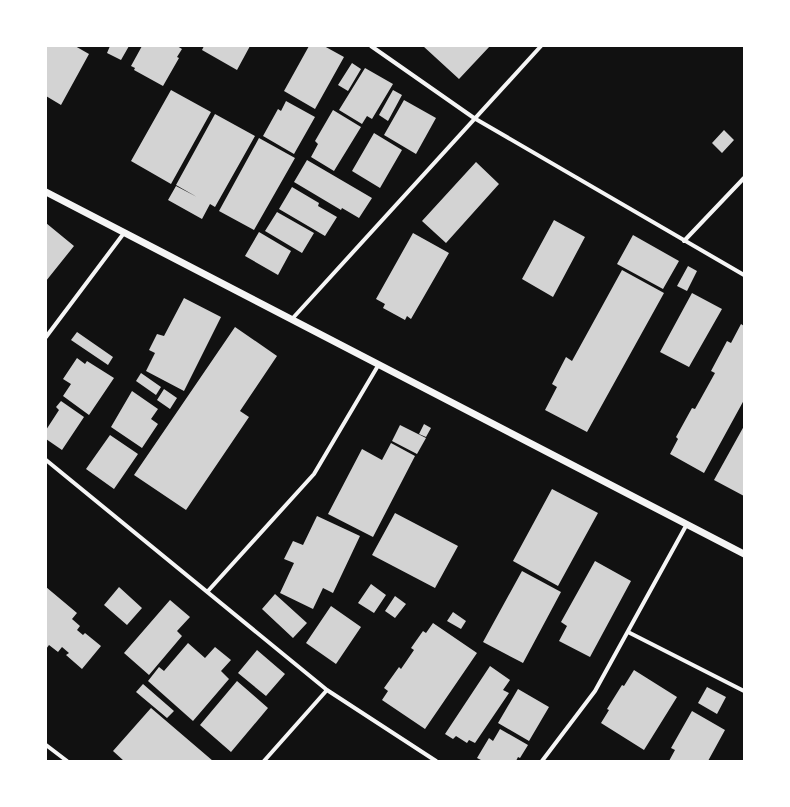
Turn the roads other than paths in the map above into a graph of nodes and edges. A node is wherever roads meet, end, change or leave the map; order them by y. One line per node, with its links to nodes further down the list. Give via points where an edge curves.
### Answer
1 (371, 46): 3 (street)
2 (541, 46): 3 (street)
3 (474, 118): 7 (street); 9 (street)
4 (744, 178): 7 (street)
5 (46, 192): 6 (street)
6 (124, 233): 9 (street); 10 (street)
7 (684, 241): 8 (street)
8 (744, 275)
9 (292, 319): 11 (street)
10 (46, 337)
11 (379, 364): 13 (street); 15 (street, via 314,474)
12 (46, 460): 15 (street)
13 (686, 524): 14 (street); 16 (street)
14 (744, 554)
15 (208, 591): 17 (street)
16 (628, 632): 18 (street); 23 (street, via 595,691)
17 (327, 690): 21 (street); 22 (street)
18 (744, 691)
19 (46, 745): 20 (street)
20 (67, 761)
21 (264, 761)
22 (436, 761)
23 (542, 761)

